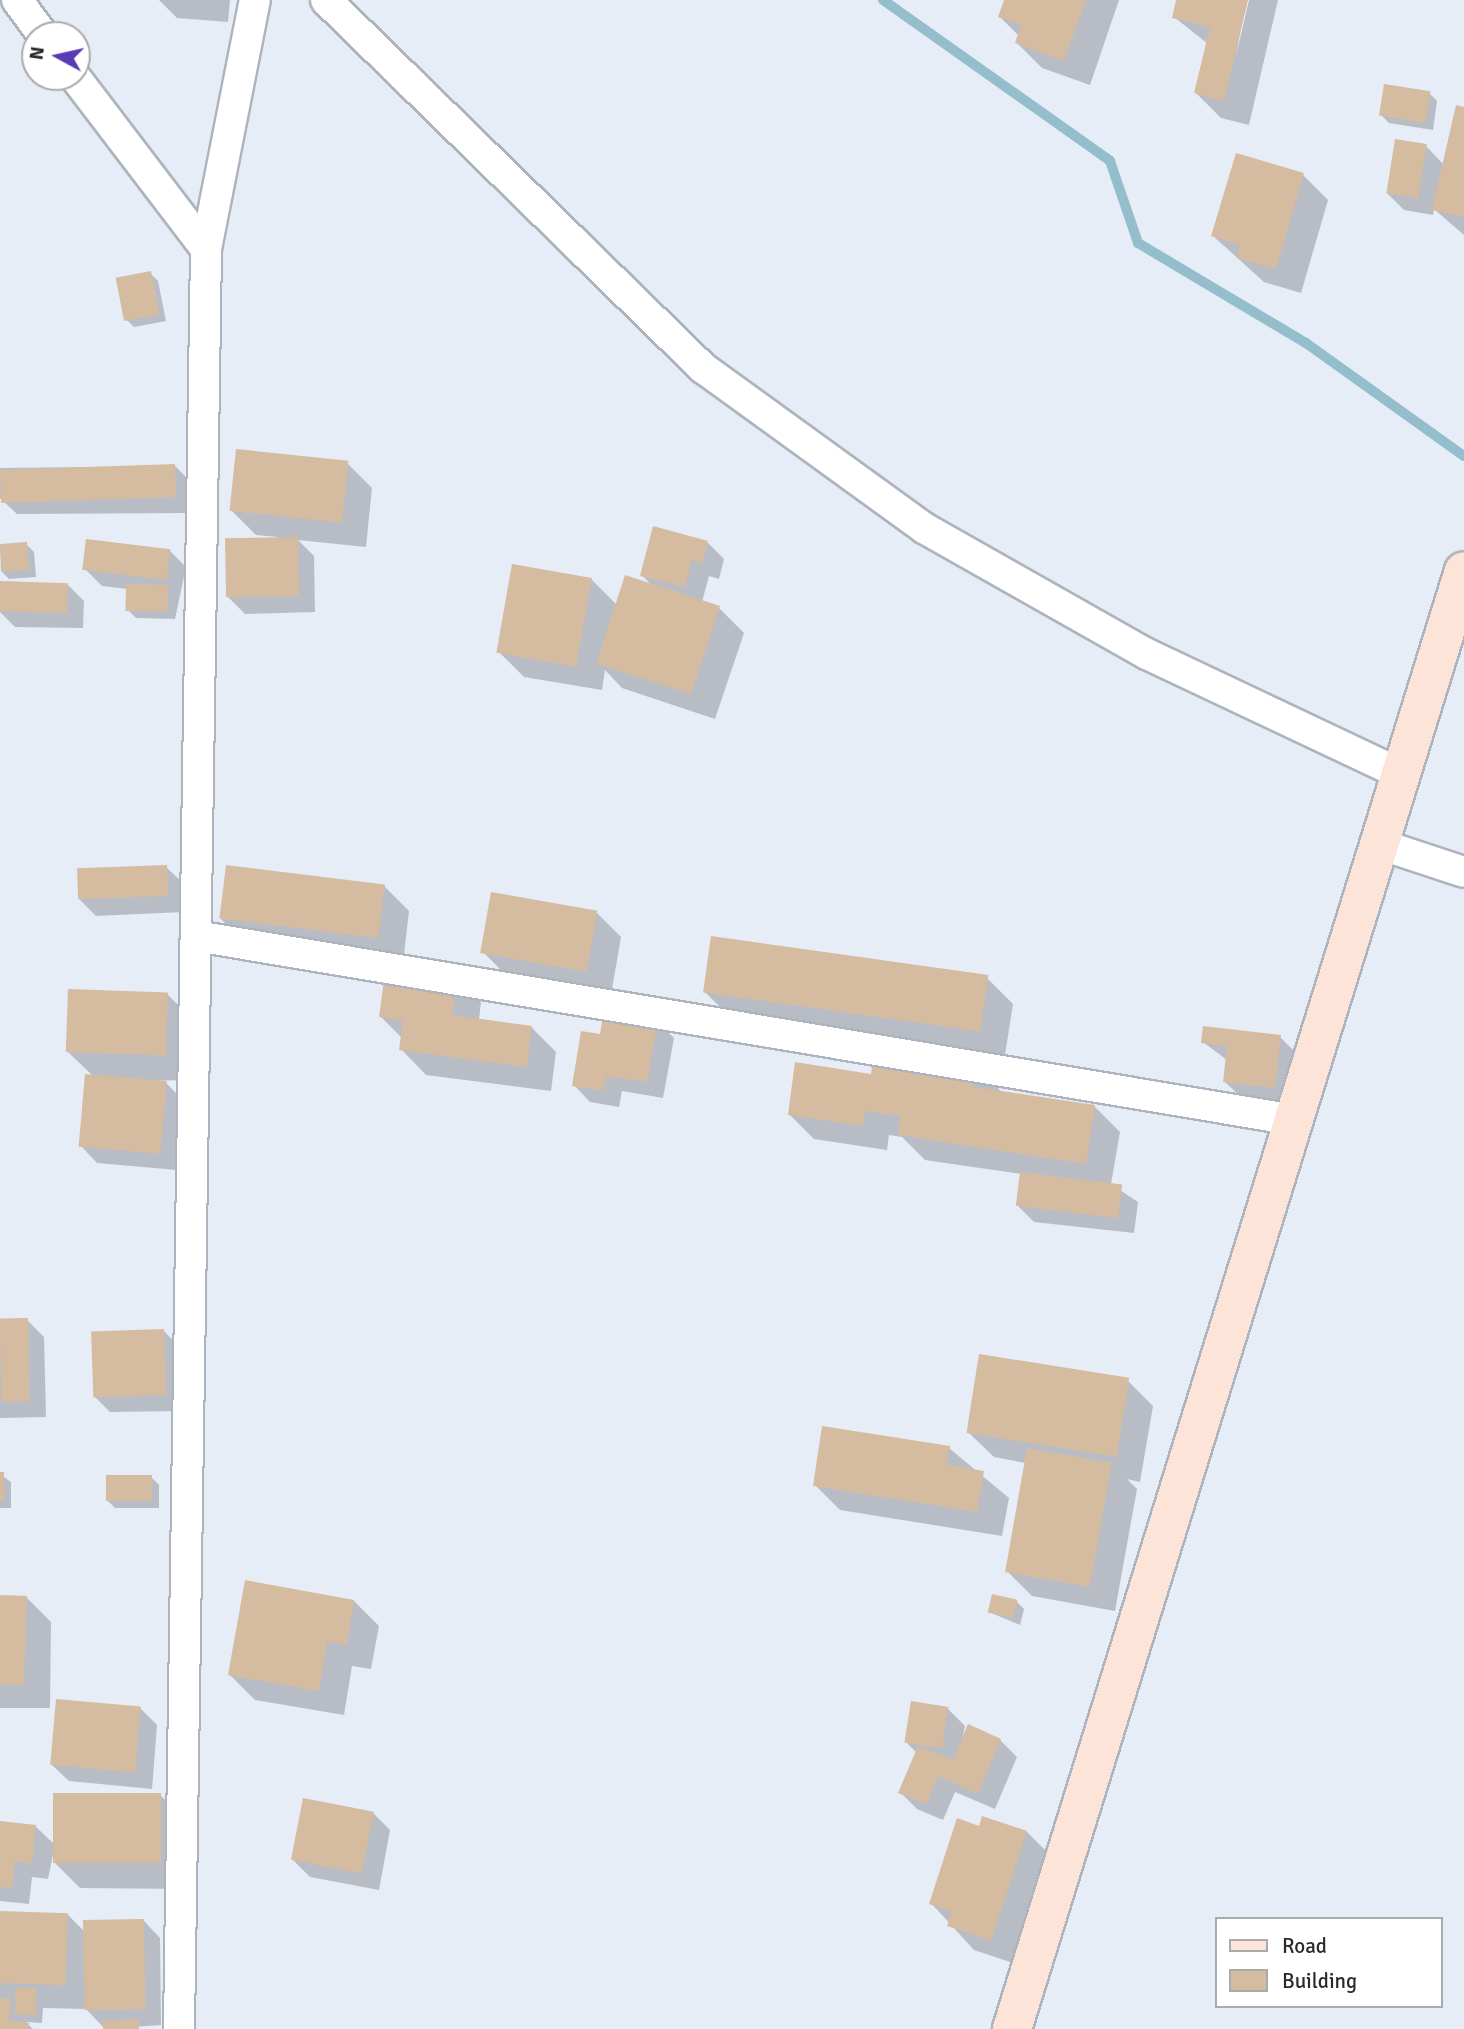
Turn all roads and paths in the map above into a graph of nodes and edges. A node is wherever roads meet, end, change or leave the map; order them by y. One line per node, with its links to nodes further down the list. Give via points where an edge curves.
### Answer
1 (17, 0): 4 (street)
2 (256, 0): 6 (street)
3 (326, 0): 8 (street, via 703,368 902,512 1147,654)
4 (33, 21)
5 (86, 91): 6 (street)
6 (206, 249): 11 (street)
7 (1464, 570): 8 (street)
8 (1401, 774): 9 (street)
9 (1379, 844): 10 (street); 12 (street)
10 (1464, 872)
11 (196, 936): 12 (street); 13 (street)
12 (1294, 1120): 14 (street)
13 (179, 2029)
14 (1012, 2029)

